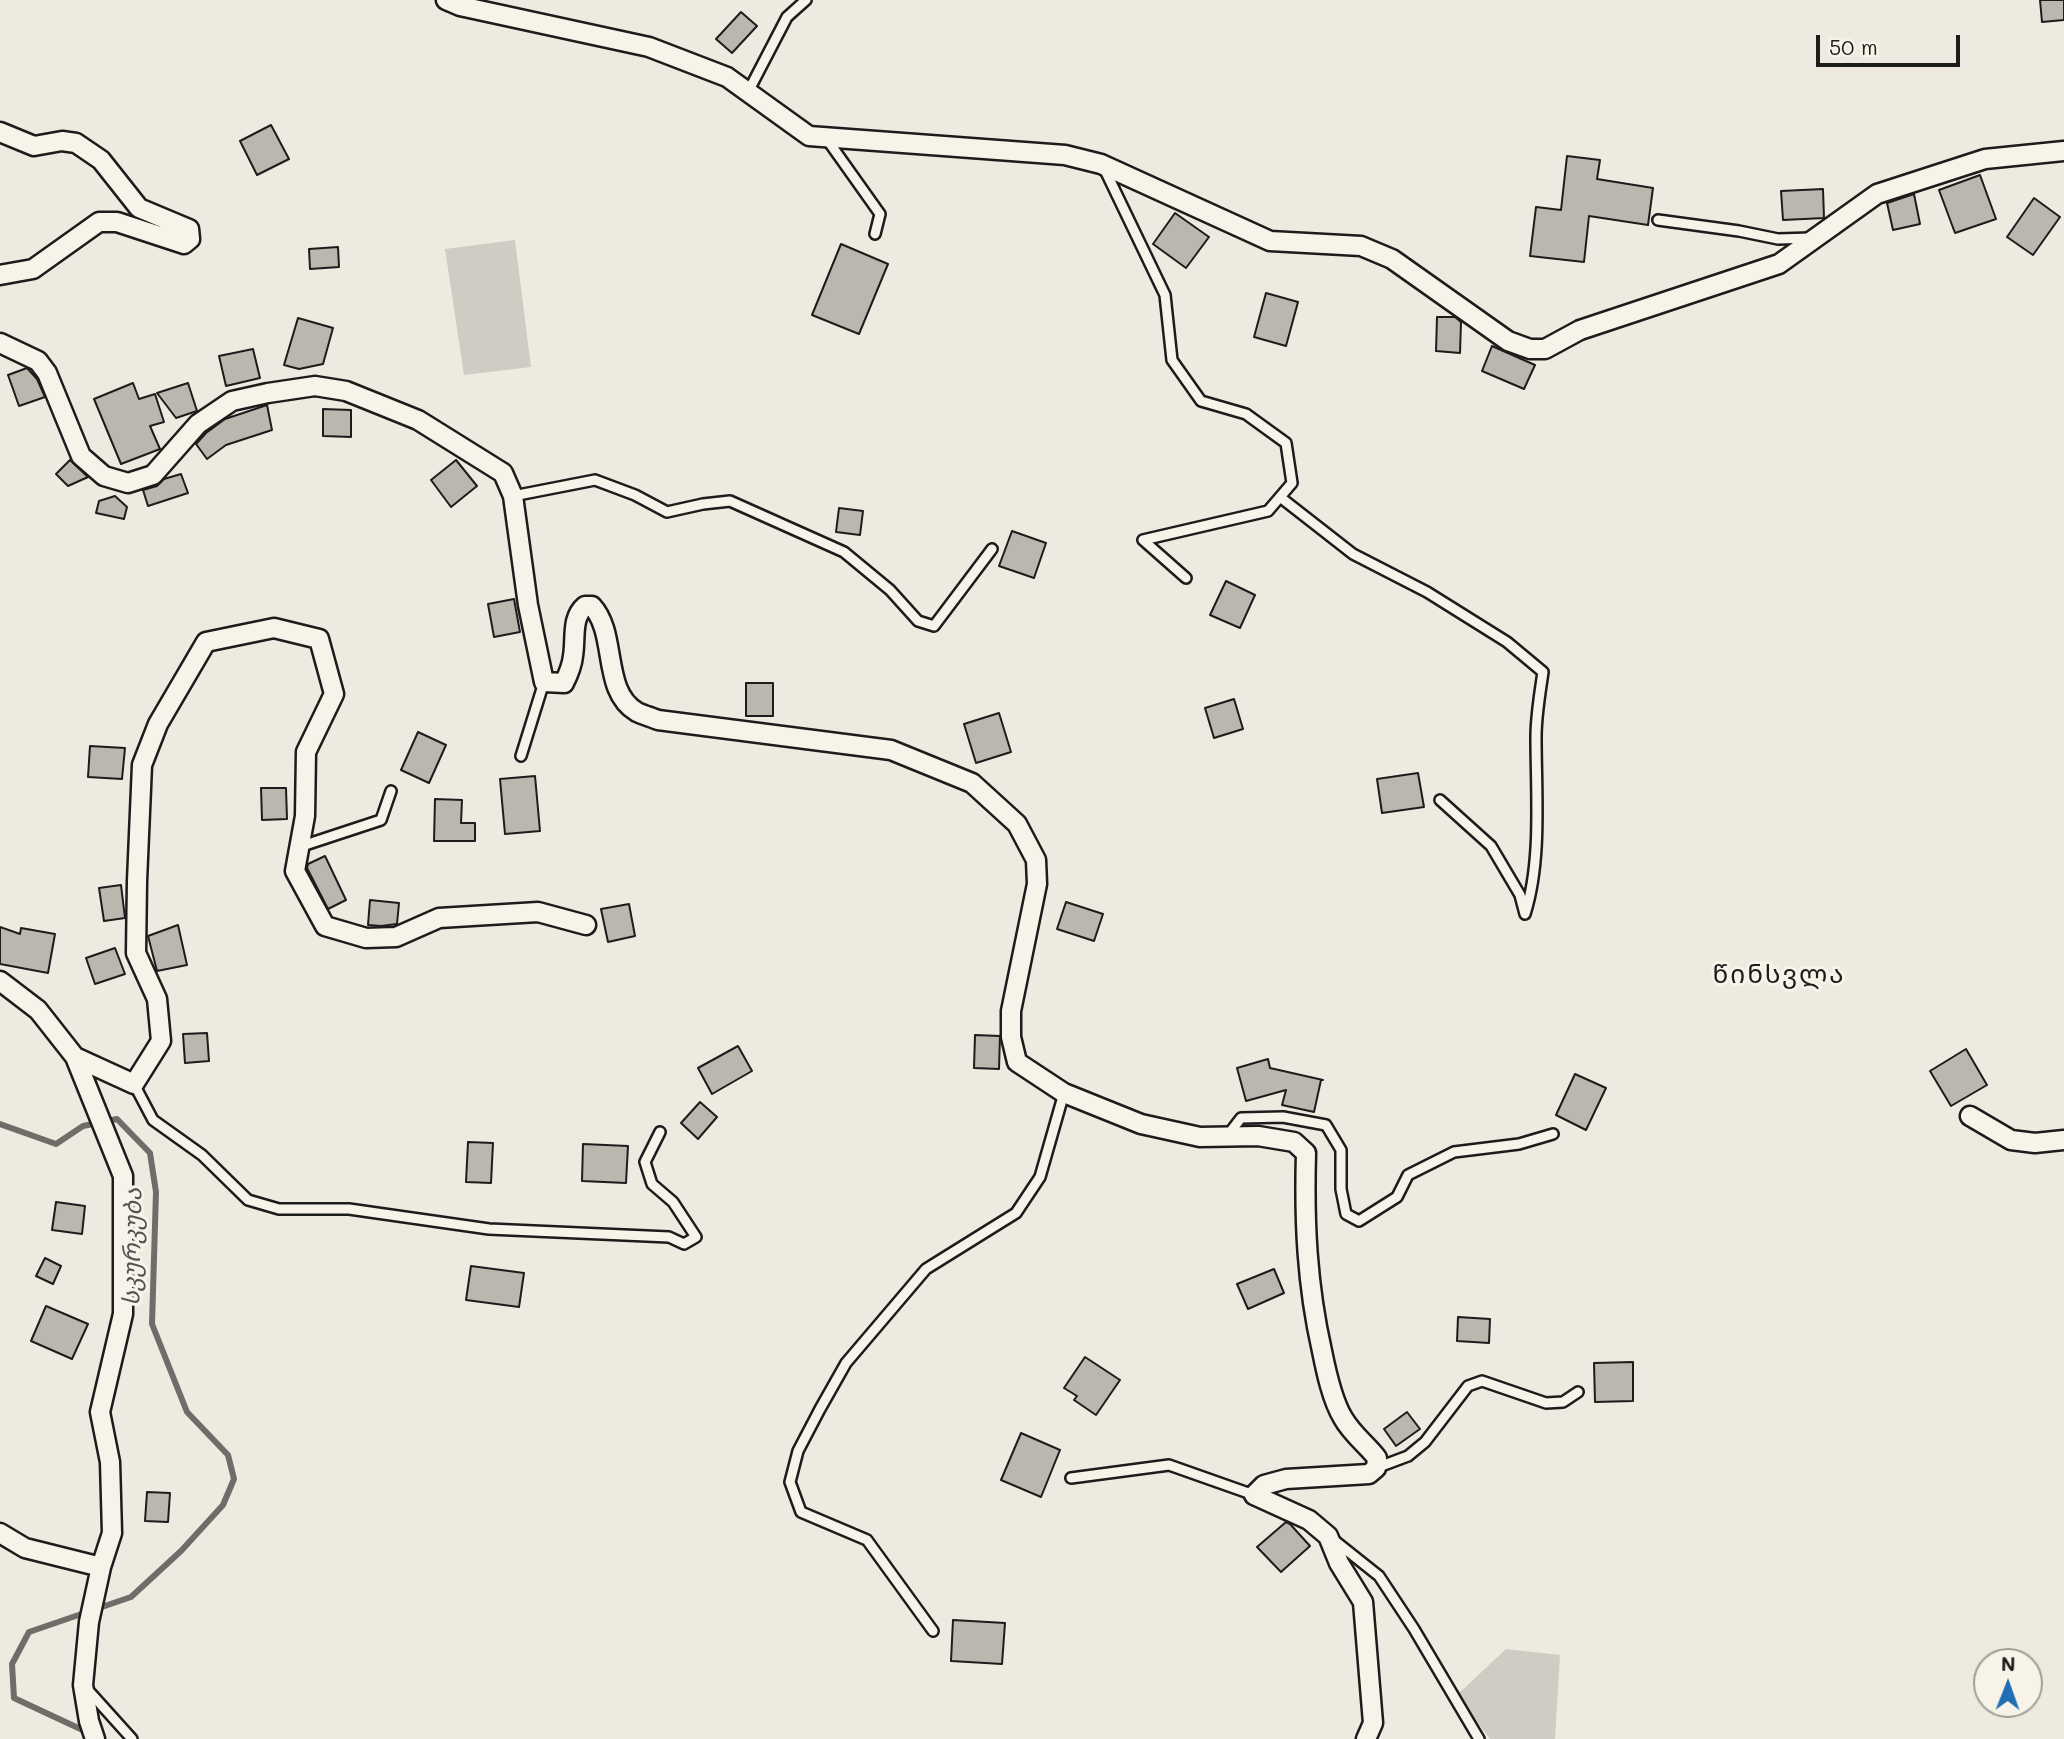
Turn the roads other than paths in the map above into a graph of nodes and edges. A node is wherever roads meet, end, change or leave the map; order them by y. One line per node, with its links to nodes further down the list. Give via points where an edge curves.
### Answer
1 (806, 0): 3 (lane, via 787,17)
2 (457, 2): 3 (street, via 649,47 727,77)
3 (748, 92): 5 (street, via 809,136)
4 (0, 132): 11 (street, via 34,146 76,143 101,160 139,208 189,229 190,239 184,244 117,222 99,222 33,269)
5 (825, 137): 7 (street, via 1065,155); 9 (lane, via 880,214)
6 (2064, 151): 10 (street, via 1985,159 1877,194)
7 (1101, 164): 10 (street, via 1270,241 1361,246 1392,259 1508,341 1530,349 1545,349 1580,330 1779,264); 14 (lane, via 1164,295 1172,359 1200,401 1246,414 1286,443 1293,483)
8 (1658, 220): 10 (lane, via 1778,239)
9 (875, 234)
10 (1816, 237)
11 (0, 275)
12 (0, 343): 13 (street, via 38,361 47,373 81,456 104,475 128,483 153,475 198,424 232,401 315,386 346,391 418,420 503,473)
13 (513, 496): 15 (lane, via 595,480 667,512 730,501 844,552 890,590 918,621 934,626); 17 (street)
14 (1280, 497): 16 (lane, via 1268,511 1143,540); 20 (lane, via 1353,554 1427,592 1507,642 1543,672 1536,733 1537,817 1531,895 1525,914 1520,895 1491,846)
15 (992, 550)
16 (1186, 578)
17 (544, 682): 18 (lane); 26 (street, via 564,683 579,611 592,606 600,615 615,680 625,702 637,712 658,720 891,750 972,783 1017,824 1035,860 1037,884 1011,1012 1011,1037 1017,1062)
18 (521, 756)
19 (391, 791): 21 (lane, via 382,820)
20 (1440, 800)
21 (299, 847): 22 (street, via 295,871 325,926 366,938 396,937 439,918 538,912); 25 (street, via 305,816 306,752 334,694 319,639 274,628 206,642 158,724 142,765 136,953 157,999 161,1041)
22 (586, 925)
23 (0, 981): 24 (street, via 38,1010)
24 (75, 1057): 25 (street); 38 (street, via 123,1176 123,1314 100,1412 110,1462 112,1533)
25 (134, 1084): 28 (lane, via 153,1120 202,1154 248,1200 279,1209 349,1209 489,1229 668,1237 684,1244 696,1237 673,1202 652,1184 645,1162)
26 (1064, 1093): 30 (street, via 1140,1124 1200,1137); 39 (lane, via 1040,1177 1016,1213 926,1269 846,1363 799,1451 790,1482 801,1512 867,1539)
27 (1970, 1116): 31 (street, via 2011,1140)
28 (660, 1132)
29 (1553, 1134): 30 (lane, via 1519,1144 1454,1152 1408,1175 1397,1197 1359,1221 1346,1214 1341,1150 1326,1125 1283,1117 1241,1118)
30 (1227, 1137): 33 (street, via 1294,1142 1306,1153 1306,1243 1326,1371 1341,1415 1377,1458)
31 (2064, 1140)
32 (1578, 1392): 33 (lane, via 1563,1402 1546,1403 1482,1381 1468,1386 1425,1442 1408,1456)
33 (1376, 1468): 35 (street, via 1368,1474 1286,1479 1264,1485)
34 (1071, 1478): 35 (lane, via 1169,1465)
35 (1254, 1494): 37 (street, via 1309,1520)
36 (0, 1533): 38 (street, via 25,1548)
37 (1328, 1536): 43 (street, via 1363,1602 1373,1723); 44 (lane, via 1379,1576)
38 (101, 1567): 40 (street, via 89,1622)
39 (933, 1631)
40 (83, 1685): 41 (street); 42 (lane)
41 (95, 1739)
42 (132, 1739)
43 (1366, 1739)
44 (1479, 1739)

